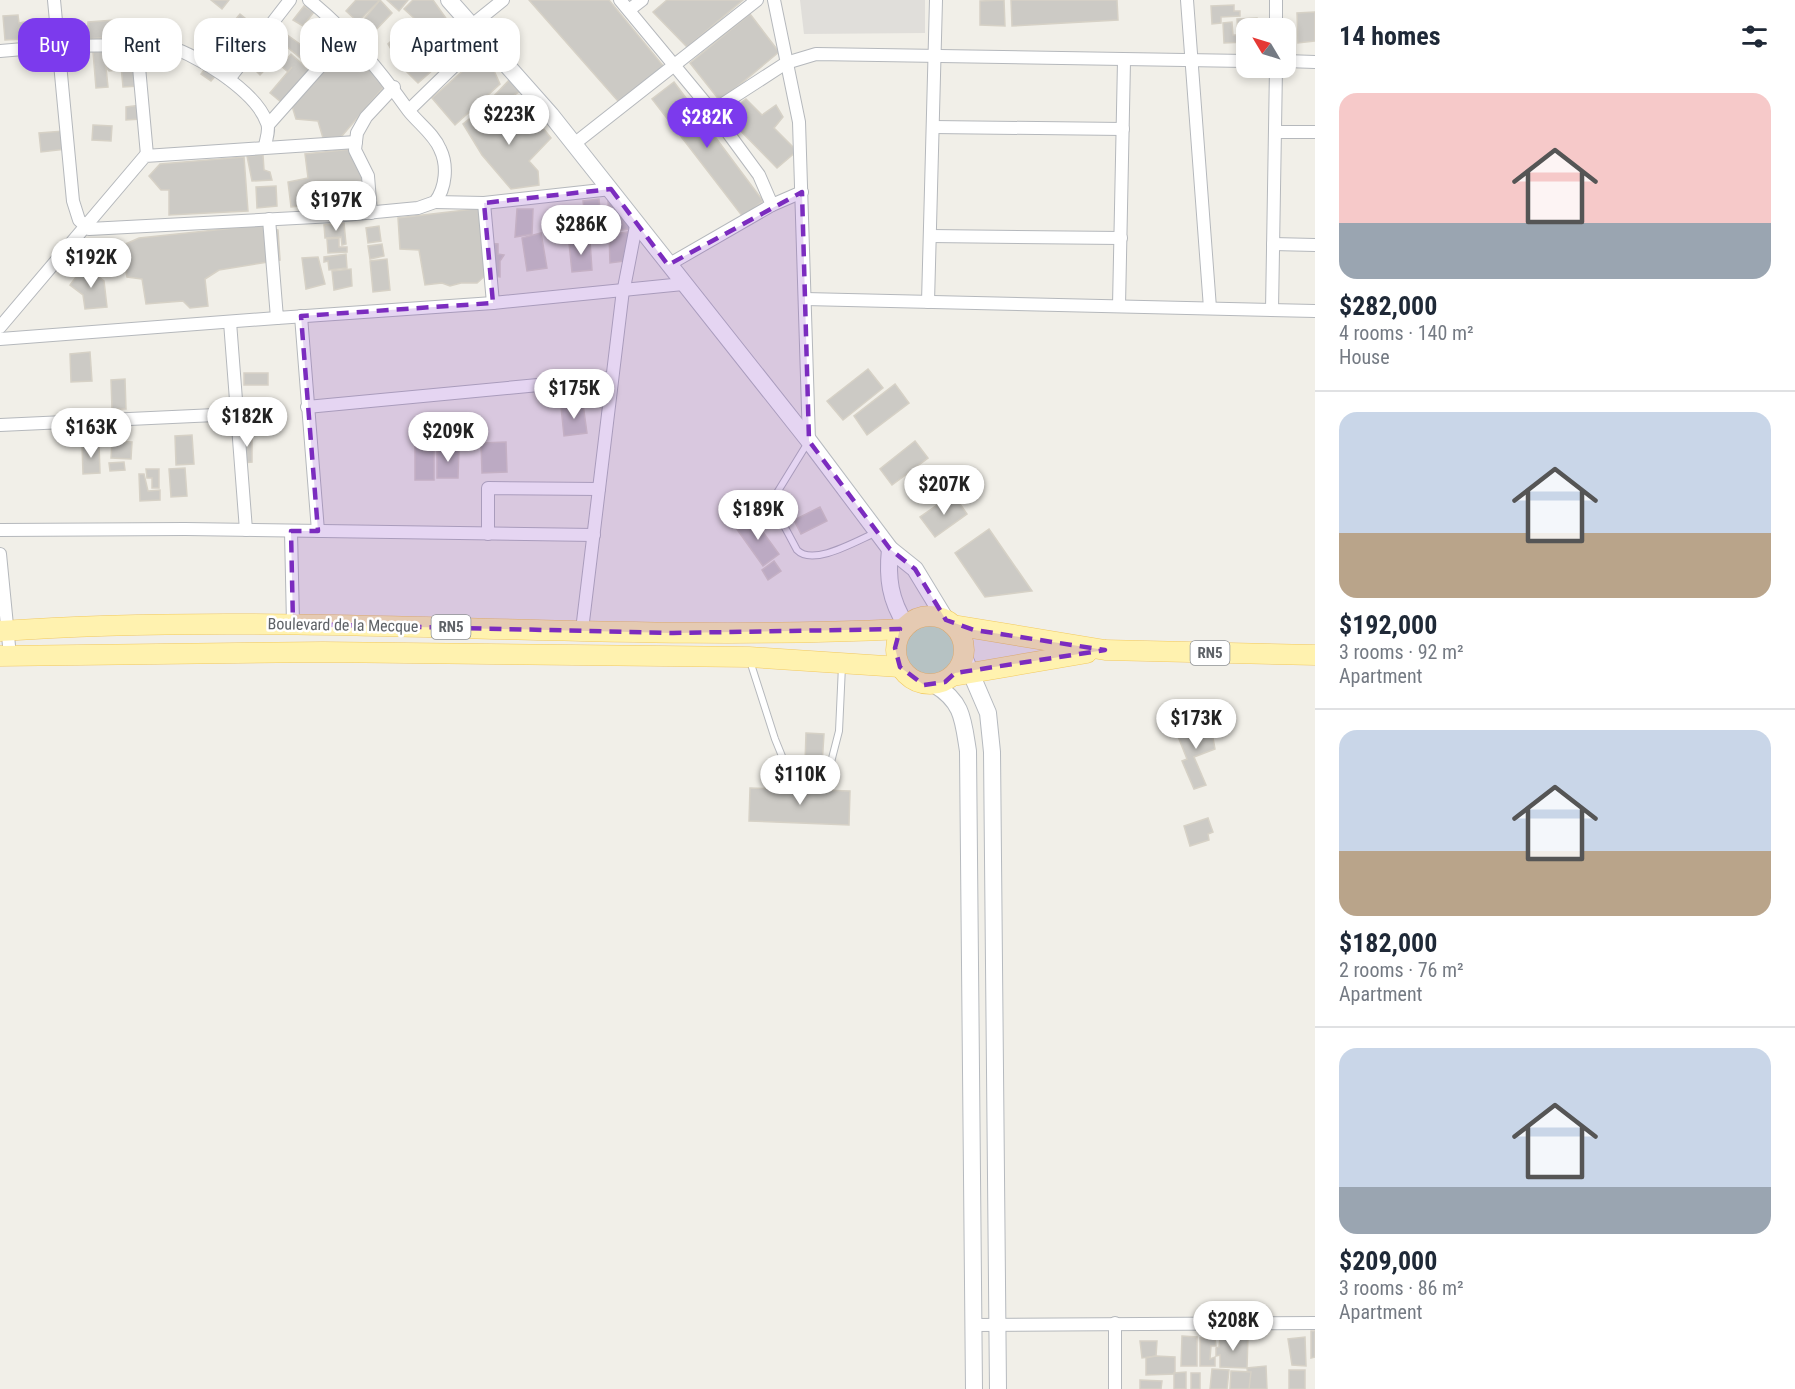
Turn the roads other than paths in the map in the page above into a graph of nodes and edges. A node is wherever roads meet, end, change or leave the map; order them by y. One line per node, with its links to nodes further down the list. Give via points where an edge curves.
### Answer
1 (54, 0): 14 (street)
2 (290, 0): 37 (street)
3 (309, 0): 15 (street)
4 (449, 0): 16 (street)
5 (503, 0): 17 (street)
6 (620, 0): 13 (street)
7 (642, 0): 13 (street)
8 (757, 0): 29 (street)
9 (774, 0): 28 (street)
10 (936, 0): 22 (street)
11 (1187, 0): 26 (street)
12 (1276, 0): 18 (street)
13 (629, 10): 29 (street)
14 (56, 18)
15 (329, 18)
16 (466, 18)
17 (488, 18)
18 (1276, 18)
19 (18, 49): 20 (street)
20 (0, 51)
21 (182, 52): 37 (street)
22 (936, 56): 23 (street); 28 (street, via 816,54); 42 (street)
23 (1124, 61): 26 (street); 43 (street)
24 (1236, 61): 26 (street)
25 (1296, 61): 27 (street)
26 (1192, 62): 70 (street)
27 (1315, 62)
28 (786, 63): 40 (street); 51 (street, via 800,122)
29 (674, 64): 40 (street); 47 (street)
30 (378, 69): 38 (street)
31 (61, 72): 57 (street, via 73,201)
32 (139, 72): 49 (street)
33 (315, 72): 41 (street)
34 (442, 72): 39 (street)
35 (513, 72): 47 (street)
36 (1276, 78): 44 (street)
37 (229, 79): 41 (street, via 257,105)
38 (394, 87): 39 (street); 46 (street, via 359,127)
39 (408, 110): 52 (street, via 440,148 444,159 443,184)
40 (712, 111): 54 (street, via 759,175)
41 (268, 125): 48 (street)
42 (933, 127): 43 (street); 59 (street)
43 (1123, 129): 60 (street)
44 (1275, 132): 45 (street); 61 (street)
45 (1315, 132)
46 (356, 142): 48 (street); 55 (street, via 368,176)
47 (574, 144): 50 (street)
48 (265, 146): 49 (street)
49 (147, 155): 57 (street)
50 (611, 189): 53 (street); 58 (street)
51 (802, 192): 54 (street); 66 (street)
52 (435, 202): 53 (street); 55 (street, via 418,208)
53 (484, 203): 68 (street)
54 (772, 205): 63 (street)
55 (371, 213): 56 (street)
56 (269, 219): 57 (street, via 108,229); 74 (street)
57 (85, 226): 76 (street)
58 (636, 226): 63 (street); 65 (street)
59 (930, 236): 60 (street); 67 (street)
60 (1121, 238): 69 (street)
61 (1273, 244): 62 (street); 71 (street)
62 (1315, 245)
63 (668, 265): 64 (street)
64 (683, 284): 65 (street); 82 (street)
65 (624, 289): 68 (street); 78 (street)
66 (805, 299): 67 (street); 82 (street)
67 (928, 302): 69 (street)
68 (492, 303): 73 (street)
69 (1119, 306): 70 (street)
70 (1210, 308): 71 (street)
71 (1272, 310): 72 (street)
72 (1315, 310)
73 (301, 316): 74 (street); 79 (street)
74 (277, 318): 75 (street)
75 (230, 321): 77 (street); 80 (street)
76 (0, 327)
77 (0, 339)
78 (612, 378): 79 (street); 83 (street)
79 (307, 407): 87 (street)
80 (237, 414): 81 (street); 85 (street)
81 (0, 425)
82 (809, 441): 88 (street); 88 (lane, via 773,505 797,550 815,557)
83 (599, 489): 89 (street, via 488,488); 90 (street)
84 (0, 530): 85 (street)
85 (246, 530): 86 (street)
86 (291, 531): 87 (street); 94 (street)
87 (318, 531): 89 (street)
88 (877, 531): 91 (street)
89 (488, 534): 90 (street)
90 (594, 535): 96 (street)
91 (890, 549): 93 (street, via 915,569); 95 (street, via 888,575 892,600)
92 (0, 554): 97 (street)
93 (950, 622): 95 (main road, Boulevard de la Mecque / RN5, via 925,616); 98 (main road, Boulevard de la Mecque / RN5); 104 (main road, via 961,636)
94 (293, 624): 96 (main road, Boulevard de la Mecque / RN5); 97 (main road, Boulevard de la Mecque / RN5)
95 (904, 627): 96 (main road, Boulevard de la Mecque / RN5, via 838,632); 103 (main road, via 895,648)
96 (582, 630)
97 (3, 631): 100 (street)
98 (1105, 650): 99 (main road, RN5); 104 (main road, RN5)
99 (1315, 655)
100 (5, 656): 101 (main road, Boulevard de la Mecque / RN5, via 323,652)
101 (749, 657): 102 (main road, Boulevard de la Mecque / RN5); 102 (lane, via 786,766 828,770 838,731)
102 (842, 663): 103 (main road, Boulevard de la Mecque / RN5)
103 (900, 668): 105 (main road, Boulevard de la Mecque / RN5, via 915,682)
104 (962, 668): 105 (main road, RN5); 108 (street, via 988,712 992,752)
105 (935, 685): 109 (street, via 957,703 968,751)
106 (1115, 1323): 107 (street); 108 (street); 112 (street)
107 (1315, 1323)
108 (997, 1324): 109 (street); 111 (street)
109 (973, 1325): 110 (street)
110 (974, 1389)
111 (998, 1389)
112 (1115, 1389)

